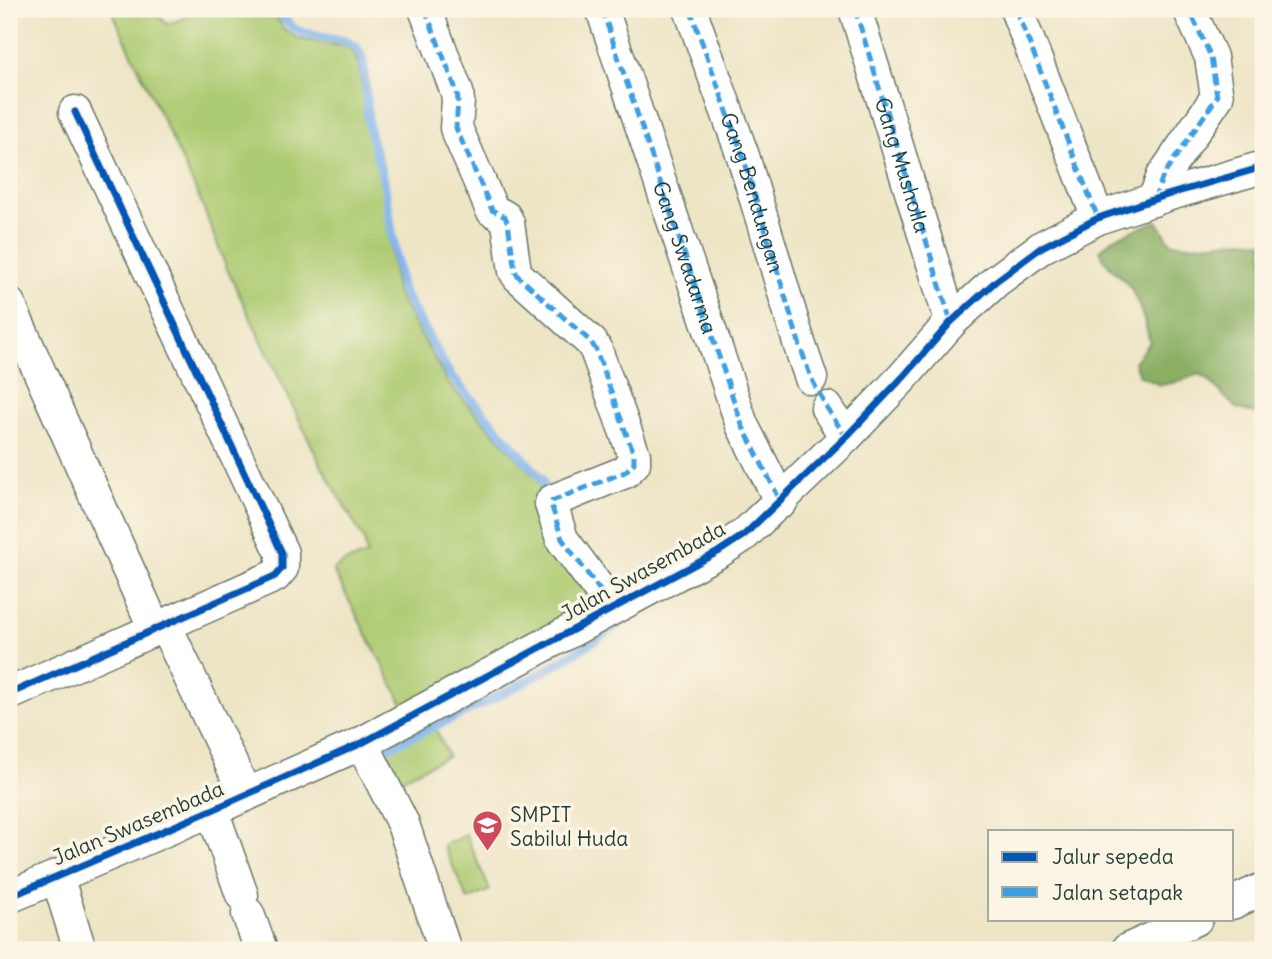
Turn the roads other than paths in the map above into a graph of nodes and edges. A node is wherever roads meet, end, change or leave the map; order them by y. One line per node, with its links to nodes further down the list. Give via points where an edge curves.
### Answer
1 (425, 9): 17 (street, via 457,92 456,128 492,210 508,223 515,271 592,342 634,455 634,463 625,472 551,504 562,539)
2 (603, 9): 16 (street, Gang Swadarma, via 742,425)
3 (690, 9): 13 (street, Gang Bendungan, via 743,156)
4 (855, 9): 12 (street, Gang Musholla)
5 (1016, 9): 10 (street)
6 (1189, 9): 9 (street, via 1211,57 1217,97 1163,176)
7 (75, 112): 18 (street, via 282,553 282,568 275,576)
8 (1263, 167): 9 (street, Jalan Swasembada)
9 (1154, 200): 10 (street, Jalan Swasembada)
10 (1098, 218): 12 (street, Jalan Swasembada, via 1042,247)
11 (9, 304): 18 (street)
12 (951, 322): 15 (street, Jalan Swasembada)
13 (811, 378)
14 (827, 408): 15 (street)
15 (846, 438): 16 (street, Jalan Swasembada)
16 (780, 502): 17 (street, Jalan Swasembada, via 744,535)
17 (613, 608): 20 (street, Jalan Swasembada)
18 (160, 627): 19 (street); 21 (street)
19 (9, 694)
20 (362, 743): 21 (street, Jalan Swasembada); 30 (street, via 403,824)
21 (246, 795): 22 (street, Jalan Swasembada)
22 (212, 810): 23 (street, Jalan Swasembada); 29 (street)
23 (57, 876): 25 (street, Jalan Swasembada); 28 (street)
24 (1263, 888): 26 (street)
25 (9, 897)
26 (1234, 902)
27 (1194, 920): 31 (street)
28 (80, 950)
29 (261, 950)
30 (445, 950)
31 (1127, 950)

